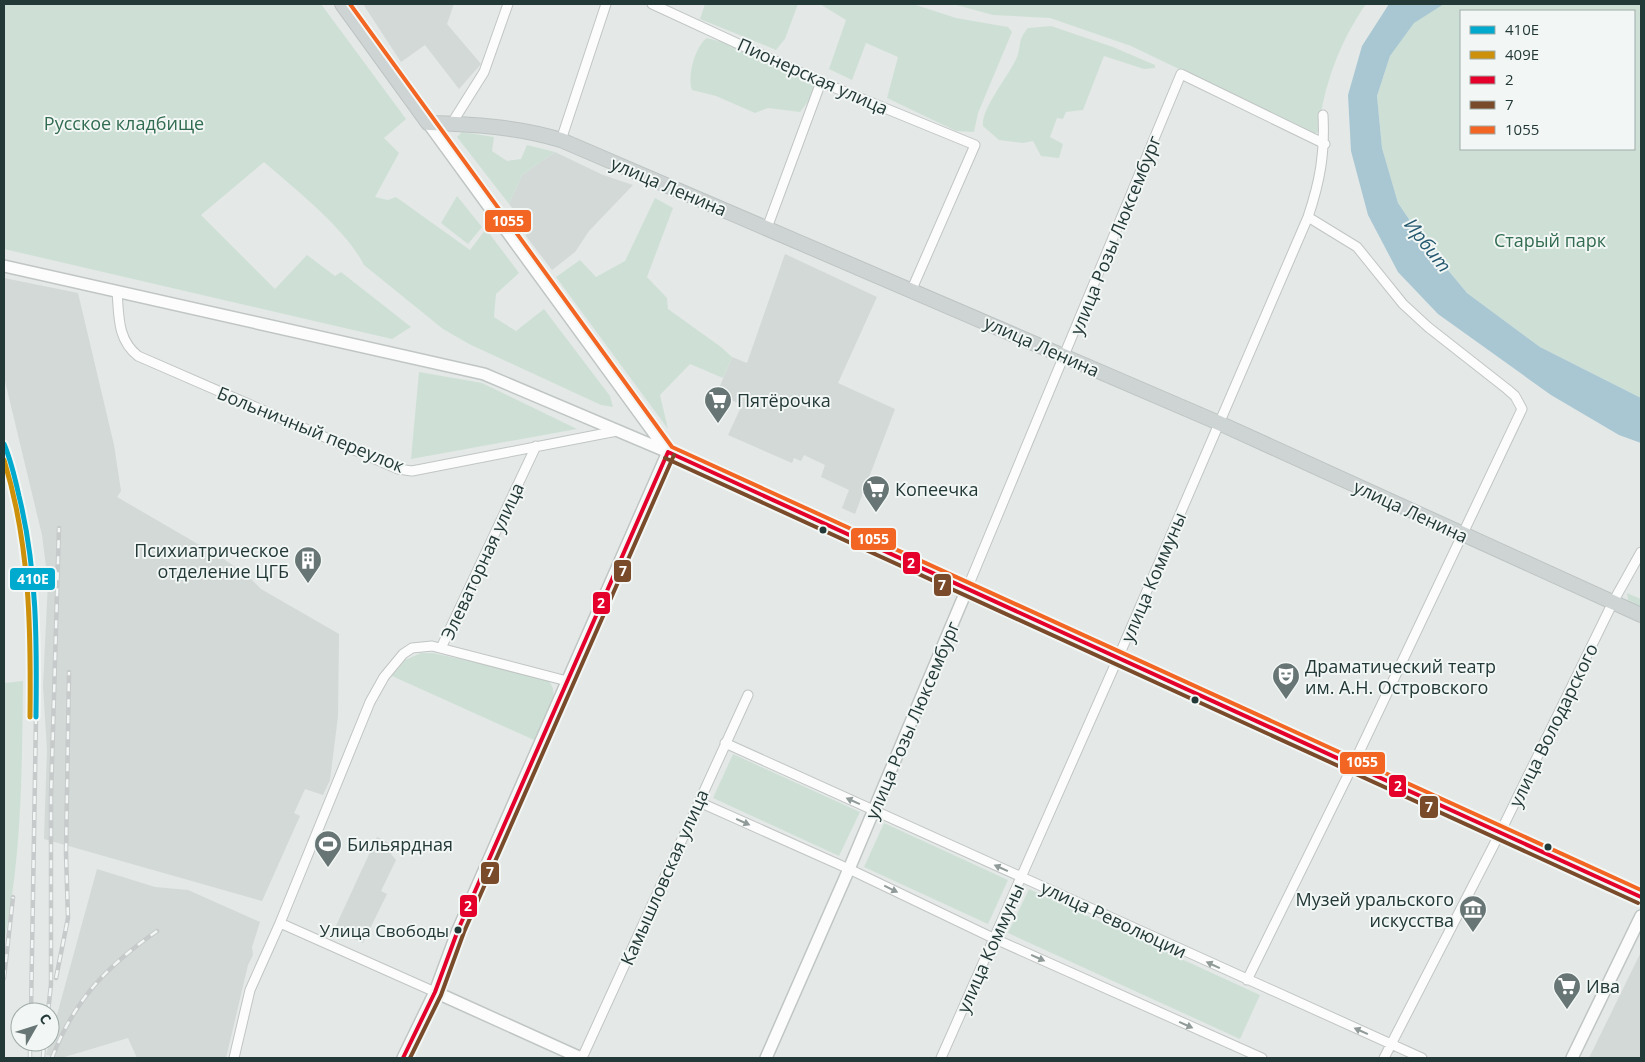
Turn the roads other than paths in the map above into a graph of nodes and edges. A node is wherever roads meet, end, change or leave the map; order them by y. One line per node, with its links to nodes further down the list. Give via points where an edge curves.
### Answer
1 (342, 4): 7 (main road)
2 (508, 4): 8 (street, via 484,72)
3 (606, 4): 9 (street)
4 (652, 4): 5 (street, Пионерская улица)
5 (821, 82): 12 (street); 14 (street, Пионерская улица, via 975,145)
6 (1323, 116): 10 (street, улица Коммуны)
7 (428, 123): 8 (main road, улица Ленина); 20 (street)
8 (452, 123): 9 (main road, улица Ленина, via 490,126)
9 (561, 140): 12 (main road, улица Ленина)
10 (1325, 144): 11 (street, улица Коммуны, via 1320,178); 16 (street, улица Розы Люксембург, via 1181,74)
11 (1308, 217): 17 (street, улица Коммуны); 21 (street, via 1357,247 1403,304 1515,396 1522,409)
12 (767, 228): 14 (main road, улица Ленина)
13 (4, 266): 15 (street)
14 (912, 289): 16 (main road, улица Ленина)
15 (117, 291): 18 (street, via 484,374); 19 (street, Больничный переулок, via 121,333 130,350 138,356 398,469 412,471)
16 (1065, 356): 17 (main road, улица Ленина); 23 (street, улица Розы Люксембург)
17 (1219, 423): 21 (main road, улица Ленина); 27 (street, улица Коммуны)
18 (617, 430): 19 (street, Больничный переулок); 20 (street)
19 (536, 446): 26 (street, Элеваторная улица)
20 (668, 452): 23 (street); 28 (street)
21 (1462, 534): 24 (main road, улица Ленина); 31 (street)
22 (1641, 552): 24 (street, улица Володарского)
23 (967, 589): 27 (street); 33 (street, улица Розы Люксембург)
24 (1614, 602): 25 (main road, улица Ленина); 34 (street, улица Володарского)
25 (1641, 615)
26 (441, 648): 28 (street); 39 (street, Элеваторная улица, via 422,646 403,654 384,678 370,702)
27 (1118, 658): 31 (street); 36 (street, улица Коммуны)
28 (567, 681): 42 (street, via 458,930)
29 (748, 695): 30 (street, Камышловская улица)
30 (725, 743): 32 (street, Камышловская улица); 33 (street, улица Революции, one-way to 30)
31 (1353, 766): 34 (street); 41 (street)
32 (699, 802): 35 (street, one-way to 35); 46 (street, Камышловская улица)
33 (873, 811): 35 (street, улица Розы Люксембург); 36 (street, улица Революции, one-way to 33)
34 (1500, 833): 37 (street); 43 (street, улица Володарского)
35 (849, 869): 40 (street, one-way to 40); 47 (street, улица Розы Люксембург)
36 (1022, 877): 40 (street, улица Коммуны); 41 (street, улица Революции, one-way to 36)
37 (1641, 897)
38 (1641, 916): 52 (street)
39 (280, 923): 42 (street); 44 (street, Элеваторная улица, via 250,990)
40 (993, 938): 48 (street, улица Коммуны); 49 (street, one-way to 49)
41 (1247, 980): 43 (street, улица Революции, one-way to 41)
42 (435, 992): 45 (street); 46 (street)
43 (1392, 1045): 50 (street, улица Володарского); 51 (street, улица Революции)
44 (234, 1058)
45 (403, 1058)
46 (581, 1058)
47 (766, 1058)
48 (941, 1058)
49 (1262, 1058)
50 (1384, 1058)
51 (1422, 1058)
52 (1572, 1058)

